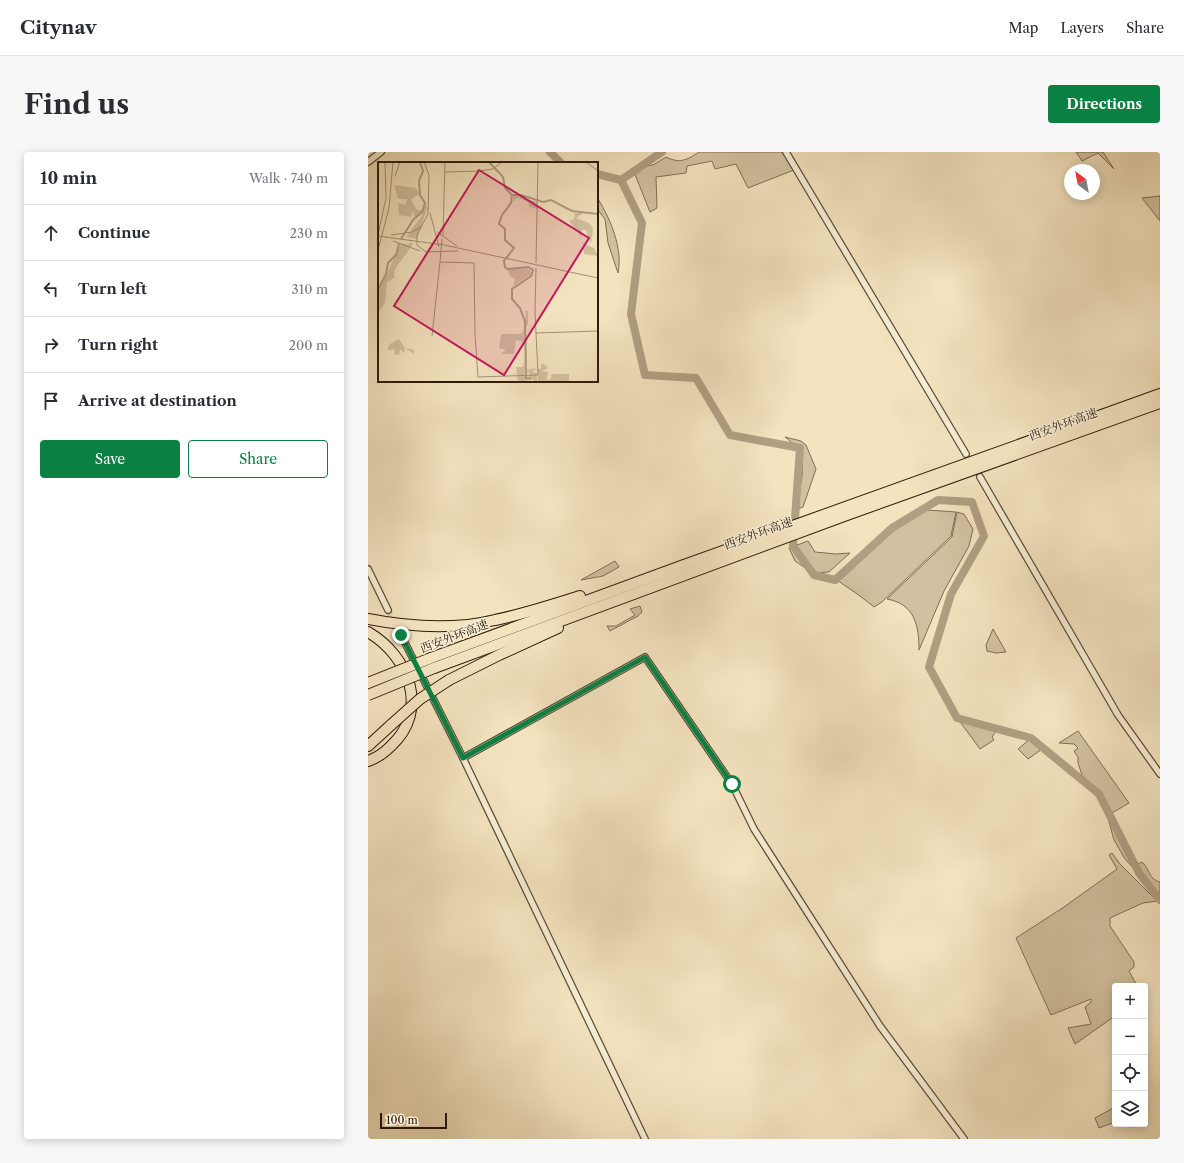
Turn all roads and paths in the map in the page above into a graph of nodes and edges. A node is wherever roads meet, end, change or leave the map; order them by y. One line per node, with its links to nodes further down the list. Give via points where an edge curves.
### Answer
1 (381, 152): 3 (street)
2 (786, 152): 6 (street)
3 (368, 162)
4 (1160, 394): 8 (highway, 西安外环高速)
5 (1160, 403): 8 (highway, 西安外环高速)
6 (966, 454)
7 (980, 477): 20 (street, via 1118,715)
8 (813, 522): 10 (highway, 西安外环高速)
9 (368, 569): 11 (street)
10 (684, 570): 12 (highway, via 494,621 429,626); 15 (highway, 西安外环高速, bridge, via 430,658); 16 (highway, 西安外环高速, bridge); 17 (highway, bridge, via 499,654 449,680 420,699)
11 (388, 610)
12 (368, 619)
13 (368, 632): 19 (highway, via 386,645 406,672 411,693 411,713 406,729 396,742 384,753)
14 (401, 635): 18 (street)
15 (368, 683)
16 (368, 695)
17 (368, 746)
18 (463, 758): 21 (street); 22 (street, via 645,657 732,784 754,829 880,1026)
19 (368, 761)
20 (1160, 774)
21 (645, 1139)
22 (964, 1139)

